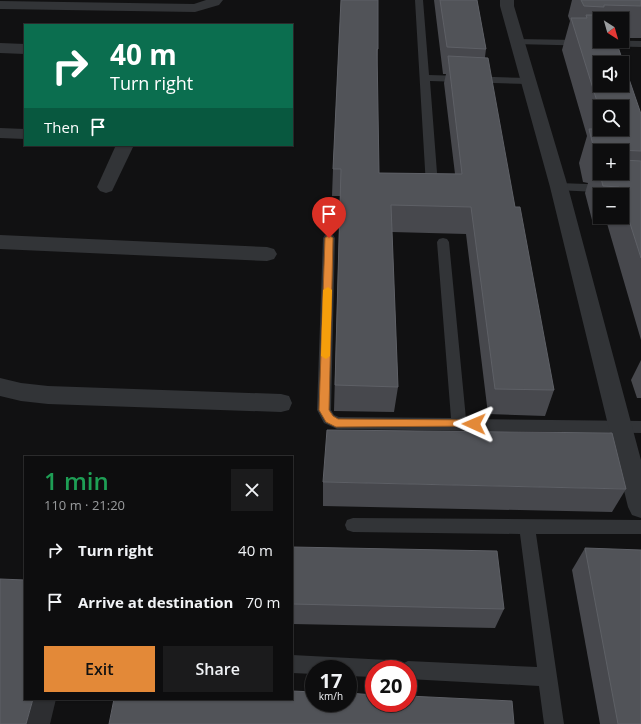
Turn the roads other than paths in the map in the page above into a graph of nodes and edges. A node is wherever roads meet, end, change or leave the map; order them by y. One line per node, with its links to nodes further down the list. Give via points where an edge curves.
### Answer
1 (216, 0): 4 (street, via 195,8)
2 (418, 0): 10 (lane)
3 (507, 0): 6 (street)
4 (34, 2): 5 (street)
5 (0, 5)
6 (517, 42): 7 (lane); 11 (street)
7 (641, 44)
8 (0, 48): 9 (street)
9 (24, 49)
10 (424, 78): 11 (lane); 15 (lane)
11 (528, 81): 18 (street)
12 (0, 133): 13 (street)
13 (24, 134)
14 (125, 146): 16 (street)
15 (432, 186)
16 (106, 187)
17 (641, 190): 18 (lane)
18 (560, 192): 19 (lane); 29 (street)
19 (593, 196)
20 (629, 197): 21 (lane)
21 (641, 198)
22 (329, 238): 28 (lane, via 324,410 329,419 336,423)
23 (0, 242): 25 (street)
24 (443, 242): 28 (lane)
25 (267, 254)
26 (0, 387): 27 (street, via 48,395)
27 (280, 403)
28 (459, 423): 29 (lane)
29 (620, 426): 30 (lane); 31 (street)
30 (641, 427)
31 (641, 507)
32 (353, 525): 33 (lane)
33 (527, 527): 34 (lane); 38 (lane)
34 (641, 527)
35 (293, 664): 36 (lane)
36 (365, 668)
37 (417, 670): 38 (lane)
38 (547, 677): 39 (lane)
39 (554, 724)

